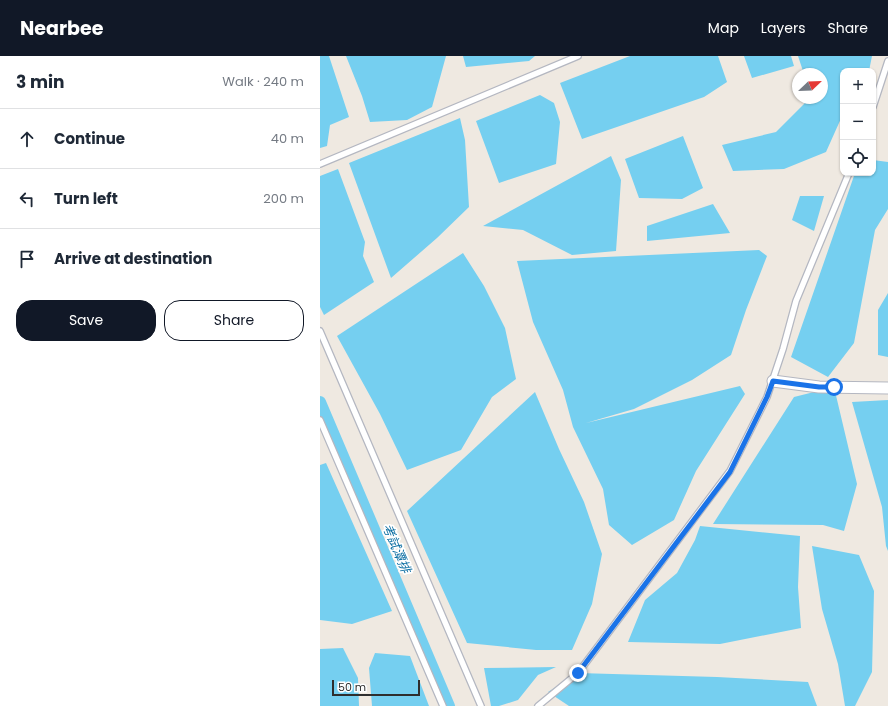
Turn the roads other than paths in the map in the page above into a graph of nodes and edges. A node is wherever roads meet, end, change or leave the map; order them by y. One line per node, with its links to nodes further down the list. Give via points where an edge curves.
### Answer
1 (578, 56): 4 (lane)
2 (888, 61): 3 (lane)
3 (874, 104)
4 (320, 164)
5 (848, 176): 7 (lane, via 796,301)
6 (320, 331): 11 (lane)
7 (773, 381): 8 (street, via 819,387); 12 (lane, via 730,472 578,673)
8 (888, 388)
9 (320, 420): 10 (lane)
10 (443, 706)
11 (481, 706)
12 (538, 706)

